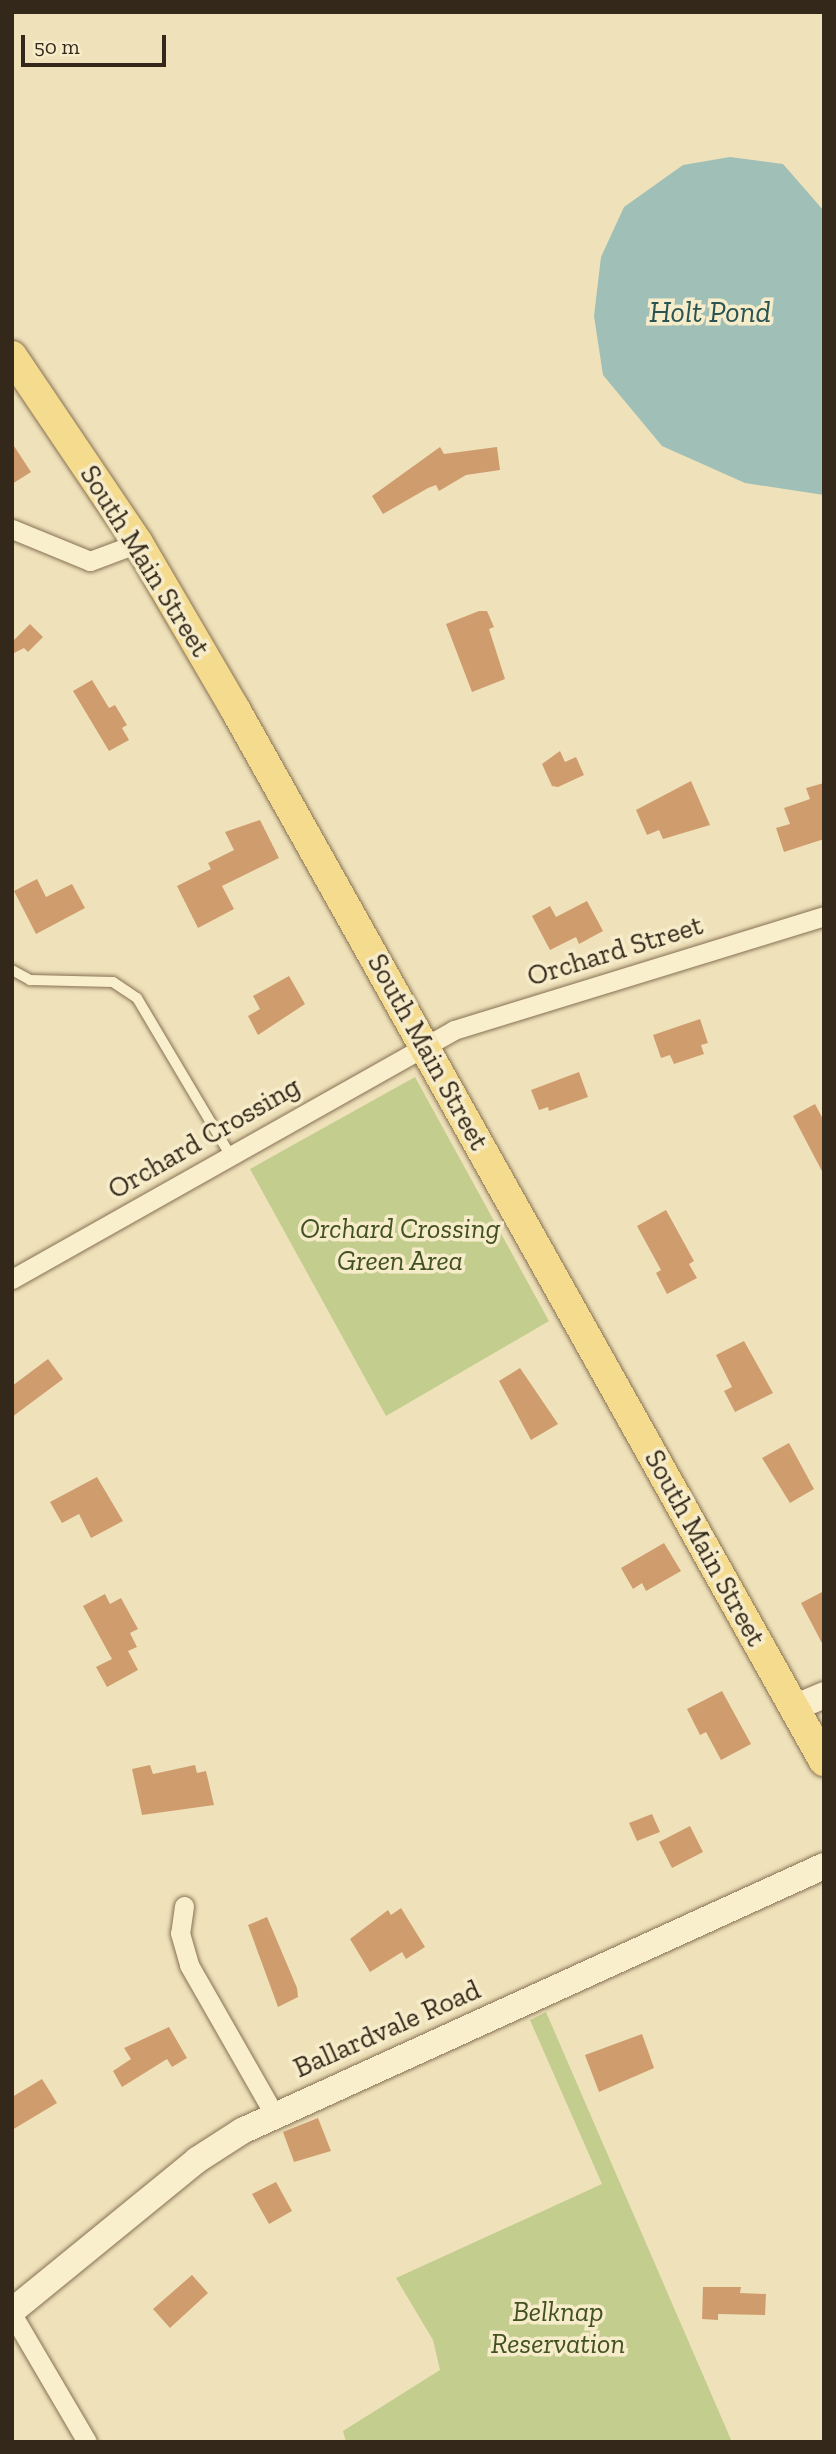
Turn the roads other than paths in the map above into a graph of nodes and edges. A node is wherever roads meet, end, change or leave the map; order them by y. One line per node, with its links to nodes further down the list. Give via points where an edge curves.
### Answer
1 (12, 356): 3 (main road, South Main Street)
2 (12, 528): 3 (street, via 90,561)
3 (138, 543): 6 (main road, South Main Street)
4 (824, 916): 6 (street, Orchard Street, via 454,1030)
5 (12, 970): 7 (lane, via 30,980 113,982 137,998)
6 (424, 1044): 7 (street, Orchard Crossing); 10 (main road, South Main Street)
7 (231, 1156): 8 (street, Orchard Crossing)
8 (12, 1279)
9 (824, 1695): 10 (street)
10 (794, 1708): 11 (main road, South Main Street)
11 (824, 1761)
12 (824, 1866): 14 (street, Ballardvale Road, via 405,2059)
13 (184, 1906): 14 (street, via 180,1933 188,1965)
14 (274, 2114): 15 (street, Ballardvale Road, via 197,2160)
15 (12, 2313): 16 (street)
16 (87, 2442)

